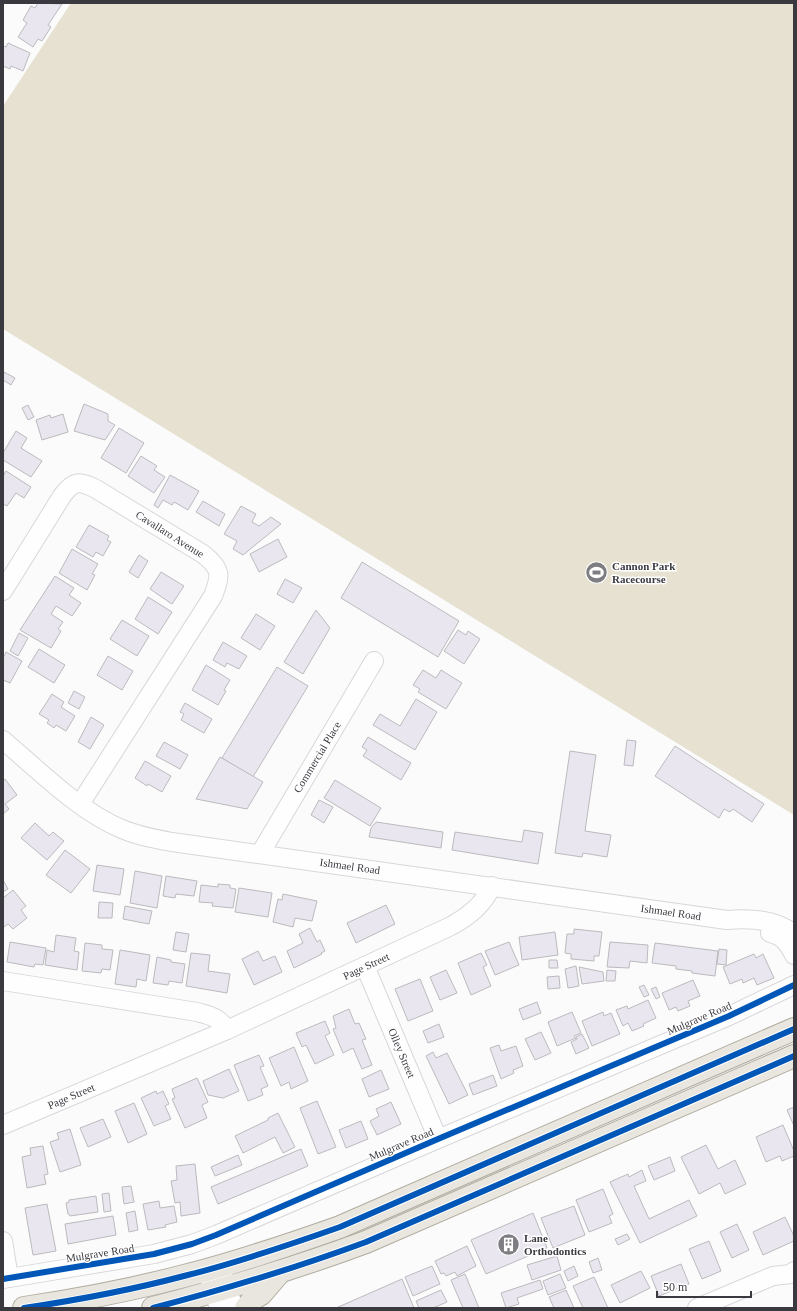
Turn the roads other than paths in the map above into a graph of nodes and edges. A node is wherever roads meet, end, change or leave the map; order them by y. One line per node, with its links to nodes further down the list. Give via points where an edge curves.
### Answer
1 (3, 591): 4 (street, Cavallaro Avenue, via 62,496 69,487 78,482 96,489 203,554 219,570 219,581 213,596)
2 (374, 661): 5 (street, Commercial Place)
3 (3, 740): 4 (street, Ishmael Road)
4 (80, 804): 5 (street, Ishmael Road, via 112,825 142,836)
5 (260, 854): 6 (street, Ishmael Road)
6 (492, 886): 7 (street, Ishmael Road); 10 (street, Page Street, via 481,905 462,920)
7 (727, 920): 8 (street, Ishmael Road, via 746,919 772,923 783,926); 9 (street, Ishmael Road, via 744,928 781,937)
8 (794, 934)
9 (794, 955)
10 (365, 966): 13 (street, Page Street); 17 (street, Olley Street)
11 (3, 981): 13 (street, via 197,1012 213,1016 222,1022)
12 (794, 985): 17 (street, Mulgrave Road, via 729,1016)
13 (227, 1030): 16 (street, Page Street)
14 (794, 1030): 19 (main road, via 340,1227 264,1254)
15 (794, 1056): 20 (main road, via 423,1218)
16 (3, 1125)
17 (438, 1139): 22 (street, Mulgrave Road, via 192,1244 154,1254)
18 (3, 1241): 22 (street)
19 (214, 1268): 23 (street); 24 (main road, via 110,1293)
20 (280, 1272): 23 (main road); 26 (main road)
21 (793, 1276): 27 (street, via 773,1276)
22 (6, 1279)
23 (223, 1299): 25 (main road)
24 (24, 1308)
25 (154, 1308)
26 (246, 1308)
27 (697, 1308)

